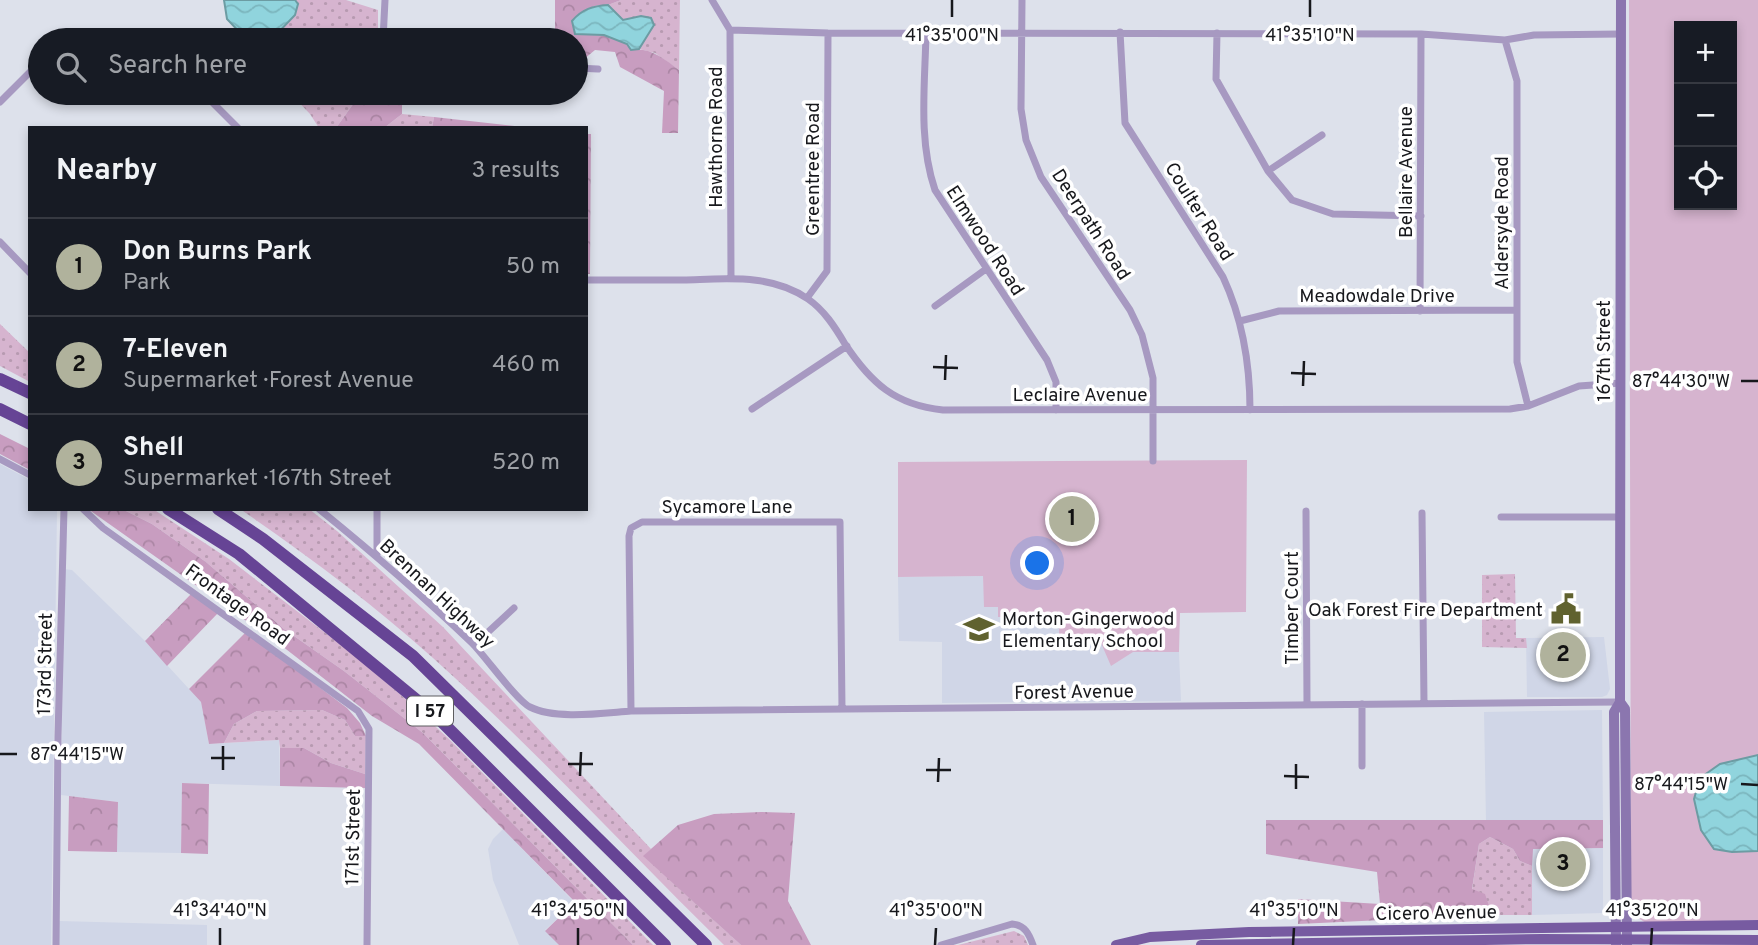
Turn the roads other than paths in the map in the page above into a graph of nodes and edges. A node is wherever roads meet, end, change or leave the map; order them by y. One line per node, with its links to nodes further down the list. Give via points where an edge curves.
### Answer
1 (385, 0): 5 (street)
2 (712, 0): 6 (street)
3 (1022, 0): 11 (street, Deerpath Road)
4 (1621, 0): 13 (main road, 167th Street)
5 (384, 28)
6 (730, 30): 8 (street); 27 (street, Hawthorne Road)
7 (1120, 32): 10 (street); 11 (street); 33 (street, Coulter Road, via 1125,123 1223,277)
8 (828, 33): 9 (street); 29 (street, Greentree Road, via 827,271)
9 (926, 33): 11 (street); 25 (street, Elmwood Road, via 928,170 942,204)
10 (1217, 33): 12 (street); 22 (street, via 1216,79)
11 (1022, 34): 42 (street, Deerpath Road, via 1021,109 1034,163 1136,323 1152,368)
12 (1421, 34): 14 (street); 23 (street, Bellaire Avenue)
13 (1621, 34): 14 (street); 36 (main road, 167th Street)
14 (1505, 40): 31 (street, Aldersyde Road, via 1517,81)
15 (588, 69): 16 (street)
16 (597, 69)
17 (28, 74): 18 (street)
18 (0, 102)
19 (216, 105): 20 (street)
20 (236, 126)
21 (1322, 135): 22 (street)
22 (1268, 171): 23 (street, via 1292,200 1321,212)
23 (1421, 216): 32 (street, Bellaire Avenue)
24 (0, 242): 26 (street)
25 (986, 269): 30 (street); 41 (street, Elmwood Road, via 1052,369)
26 (28, 271)
27 (731, 279): 28 (street, Leclaire Avenue); 29 (street, Leclaire Avenue, via 774,283)
28 (588, 280)
29 (807, 298): 34 (street, Leclaire Avenue)
30 (936, 306)
31 (1516, 310): 32 (street, Meadowdale Drive); 38 (street, Aldersyde Road, via 1518,371)
32 (1420, 311): 33 (street, Meadowdale Drive, via 1279,311)
33 (1240, 321): 43 (street, Coulter Road)
34 (847, 346): 40 (street); 41 (street, Leclaire Avenue, via 883,389 920,407)
35 (0, 379): 37 (highway)
36 (1620, 383): 38 (street, Leclaire Avenue, via 1579,386); 57 (main road, 167th Street)
37 (28, 392)
38 (1528, 406): 43 (street, Leclaire Avenue)
39 (0, 409): 44 (highway)
40 (752, 409)
41 (1056, 410): 42 (street, Leclaire Avenue)
42 (1153, 410): 43 (street, Leclaire Avenue); 46 (street, Deerpath Road)
43 (1250, 410)
44 (28, 423)
45 (0, 459): 47 (street)
46 (1153, 461)
47 (28, 474)
48 (1306, 510): 64 (street, Timber Court)
49 (64, 511): 77 (street, 173rd Street)
50 (85, 511): 68 (street, Frontage Road, via 358,711)
51 (171, 511): 79 (highway, I 57, via 239,554 436,716)
52 (221, 511): 80 (highway, I 57, via 413,656)
53 (321, 511): 58 (street, Brennan Highway)
54 (377, 511): 58 (street)
55 (1422, 513): 62 (street)
56 (1501, 517): 57 (street)
57 (1620, 517): 61 (main road, 167th Street)
58 (377, 556): 60 (street, Brennan Highway)
59 (514, 608): 60 (street)
60 (474, 645): 65 (street, Brennan Highway)
61 (1620, 702): 62 (street, Forest Avenue); 71 (main road, 167th Street, via 1614,712); 72 (main road, 167th Street, via 1625,709)
62 (1424, 703): 63 (street, Forest Avenue)
63 (1362, 704): 64 (street, Forest Avenue); 69 (street)
64 (1307, 705): 66 (street, Forest Avenue)
65 (528, 706): 67 (street, Forest Avenue, via 567,714)
66 (842, 709): 67 (street, Forest Avenue); 67 (street, Sycamore Lane, via 840,522 642,522 631,528 629,536)
67 (631, 711)
68 (369, 729): 78 (street, 171st Street)
69 (1362, 766)
70 (1758, 925): 72 (main road, Cicero Avenue)
71 (1615, 926): 72 (main road, Cicero Avenue); 76 (main road, 167th Street); 83 (main road, Cicero Avenue, via 1239,932 1150,937)
72 (1628, 926): 76 (main road, 167th Street)
73 (1541, 939): 76 (main road, Cicero Avenue); 84 (main road, Cicero Avenue); 85 (main road)
74 (1670, 940): 75 (main road, Cicero Avenue); 76 (main road, Cicero Avenue); 86 (main road)
75 (1758, 940)
76 (1621, 942)
77 (56, 945)
78 (367, 945)
79 (665, 945)
80 (706, 945)
81 (941, 945): 82 (street, via 1015,925 1027,931)
82 (1033, 945)
83 (1116, 945)
84 (1201, 945)
85 (1570, 945)
86 (1656, 945)

